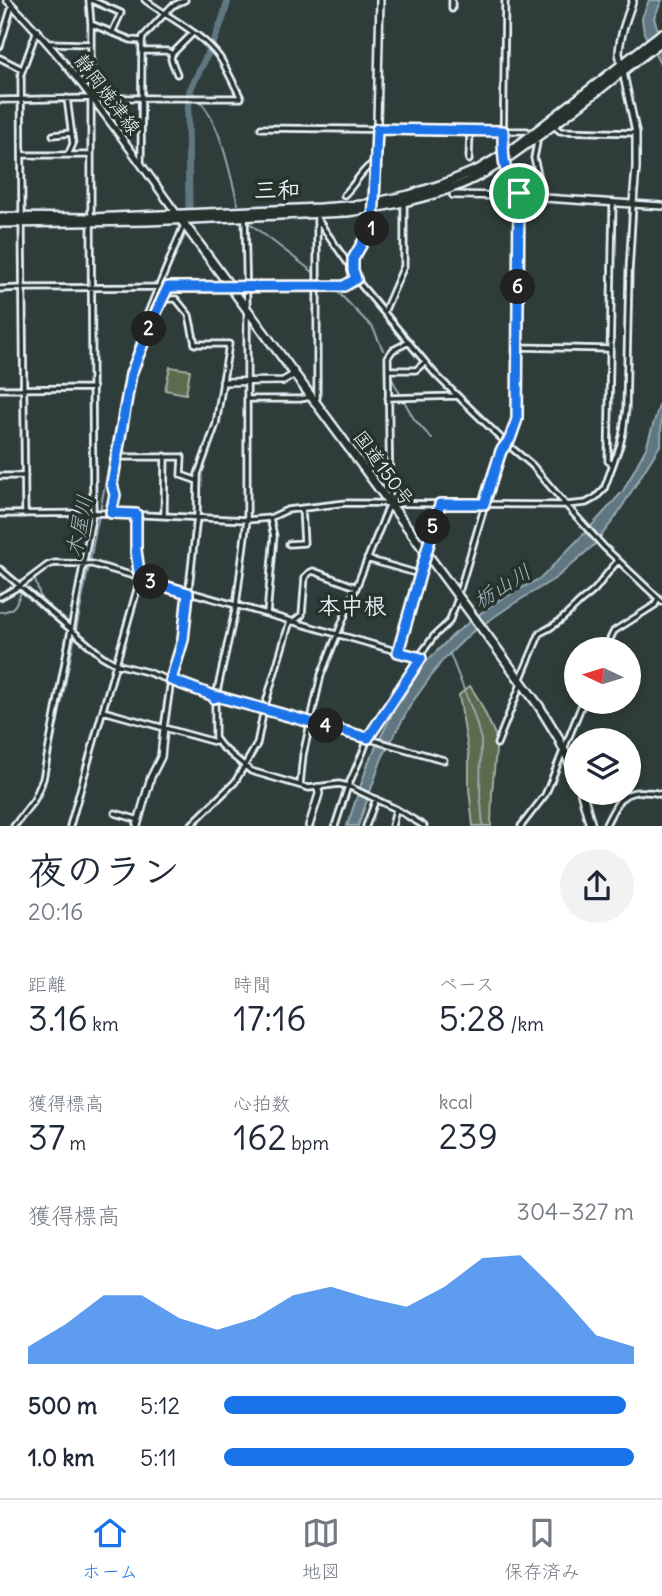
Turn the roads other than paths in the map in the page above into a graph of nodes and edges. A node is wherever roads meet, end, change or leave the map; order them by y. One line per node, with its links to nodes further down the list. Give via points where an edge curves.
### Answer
1 (90, 0): 11 (street); 13 (street, via 121,13)
2 (145, 0): 10 (street)
3 (185, 0): 10 (street)
4 (380, 0): 35 (street)
5 (452, 0): 9 (street)
6 (505, 0): 37 (street)
7 (634, 0): 26 (street, via 620,42)
8 (11, 2): 12 (street, 静岡焼津線); 20 (street)
9 (452, 9)
10 (164, 14): 14 (street); 16 (street)
11 (91, 24): 13 (street); 19 (street)
12 (37, 30): 18 (street, 静岡焼津線); 25 (street)
13 (112, 33): 16 (street)
14 (193, 33): 23 (street); 30 (street, via 225,66 241,98)
15 (662, 33): 21 (highway)
16 (142, 41): 22 (street)
17 (662, 41): 21 (highway)
18 (48, 43): 19 (street); 29 (street, 静岡焼津線)
19 (90, 44): 29 (street)
20 (0, 46)
21 (644, 50): 26 (highway)
22 (142, 51): 23 (street); 30 (street)
23 (172, 54): 27 (street)
24 (0, 58): 25 (street)
25 (22, 69): 32 (street)
26 (622, 69): 33 (highway); 40 (street); 46 (highway)
27 (177, 74)
28 (67, 98): 29 (street); 32 (street); 39 (street)
29 (91, 98): 30 (street); 45 (street); 49 (street, 静岡焼津線)
30 (142, 99): 49 (street)
31 (0, 100): 32 (street)
32 (21, 100): 43 (street)
33 (554, 126): 40 (street, via 560,131); 46 (highway)
34 (261, 128): 35 (street)
35 (377, 129): 36 (street); 48 (street)
36 (470, 130): 37 (street); 47 (street)
37 (503, 131): 38 (street); 46 (street)
38 (527, 131)
39 (71, 133): 41 (street); 44 (street)
40 (636, 133): 56 (street)
41 (52, 135)
42 (537, 143): 53 (street, via 534,158)
43 (22, 155): 44 (street); 63 (street)
44 (68, 155): 45 (street)
45 (91, 155): 64 (street)
46 (503, 158): 50 (street); 54 (highway, via 458,186); 57 (highway, via 443,184)
47 (470, 160)
48 (376, 162): 51 (street, via 370,163); 57 (street)
49 (141, 166): 62 (street, 静岡焼津線)
50 (519, 193): 52 (street); 53 (street); 81 (street)
51 (344, 195)
52 (453, 195)
53 (544, 198): 55 (street)
54 (404, 202): 57 (highway); 78 (street, via 404,266)
55 (613, 202): 56 (street); 82 (street)
56 (633, 203): 58 (street); 98 (street, via 625,418)
57 (375, 205): 59 (highway); 62 (highway); 66 (street, via 373,225)
58 (662, 206)
59 (317, 216): 61 (highway); 66 (street); 70 (street)
60 (0, 217): 63 (highway)
61 (245, 217): 62 (highway); 69 (street)
62 (181, 219): 64 (highway); 68 (highway, 国道150号); 72 (street)
63 (22, 221): 64 (highway); 65 (highway); 74 (street)
64 (91, 221): 71 (street)
65 (0, 223)
66 (352, 265): 67 (street)
67 (356, 279): 70 (street, via 344,286); 78 (street)
68 (230, 286): 69 (street); 73 (street); 77 (highway, 国道150号)
69 (246, 286): 70 (street); 77 (street)
70 (317, 286): 94 (street, via 317,398)
71 (92, 287): 72 (street); 74 (street); 88 (street)
72 (158, 287): 73 (street); 79 (street)
73 (168, 287): 76 (street)
74 (23, 288): 75 (street); 90 (street)
75 (0, 289)
76 (163, 299): 86 (street, via 176,299 189,315 195,344 229,344); 97 (street, via 131,374)
77 (247, 309): 85 (highway, 国道150号); 87 (street)
78 (384, 312): 80 (street)
79 (145, 320)
80 (409, 342): 83 (street); 84 (street, via 389,354)
81 (517, 347): 82 (street); 95 (street, via 517,419)
82 (610, 349): 98 (street, via 608,461)
83 (425, 362): 84 (street, via 416,370); 91 (street)
84 (387, 370): 92 (street)
85 (295, 374): 87 (street, via 283,382); 94 (highway, 国道150号)
86 (223, 382): 87 (street); 101 (street)
87 (246, 382): 93 (street)
88 (93, 388): 90 (street); 107 (street)
89 (0, 389): 90 (street)
90 (23, 389): 100 (street)
91 (458, 396): 92 (street); 95 (street)
92 (388, 398): 102 (street)
93 (247, 399): 94 (street); 115 (street)
94 (313, 399): 102 (highway, 国道150号)
95 (507, 444): 104 (street); 105 (street)
96 (165, 456): 97 (street); 101 (street, via 183,457 181,475); 112 (street)
97 (117, 457): 108 (street)
98 (613, 464): 105 (street, via 604,489 595,498)
99 (0, 476): 100 (street)
100 (25, 476): 110 (street)
101 (198, 481): 113 (street)
102 (390, 503): 103 (street); 106 (street); 117 (highway, 国道150号); 118 (street)
103 (440, 504): 104 (street); 117 (street)
104 (484, 504): 105 (street); 126 (street)
105 (566, 505): 119 (street)
106 (302, 508): 114 (street); 116 (street, via 304,543)
107 (93, 513): 108 (street); 110 (street); 120 (street)
108 (111, 513): 111 (street)
109 (0, 514): 110 (street)
110 (25, 514)
111 (136, 514): 112 (street); 123 (street)
112 (164, 515): 113 (street)
113 (197, 517): 115 (street); 127 (street)
114 (270, 518): 115 (street); 132 (street, via 274,536)
115 (247, 520): 131 (street)
116 (289, 544)
117 (426, 552): 122 (street); 141 (highway, 国道150号)
118 (367, 559): 122 (street); 125 (street)
119 (618, 561): 130 (street); 141 (street, via 569,614 540,633)
120 (85, 563): 123 (street); 124 (street, via 48,565); 134 (street)
121 (0, 569): 124 (street)
122 (420, 574): 137 (street)
123 (140, 579): 127 (street); 139 (street)
124 (20, 586): 128 (street); 134 (street)
125 (356, 587): 133 (street, via 309,573 302,615); 135 (street)
126 (460, 589)
127 (188, 593): 131 (street); 140 (street, via 183,640)
128 (0, 597)
129 (457, 601): 138 (street, via 449,622)
130 (661, 601): 136 (street)
131 (236, 606): 132 (street); 142 (street)
132 (267, 614): 133 (street)
133 (292, 621): 135 (street); 143 (street)
134 (72, 630): 139 (street); 162 (street, via 43,779 34,800)
135 (337, 635): 137 (street); 145 (street, via 321,675)
136 (611, 637)
137 (398, 652): 138 (street)
138 (418, 658): 147 (street)
139 (116, 664): 140 (street); 144 (street)
140 (171, 680): 142 (street); 146 (street)
141 (521, 681): 149 (street); 150 (highway, 国道150号)
142 (215, 697): 143 (street); 148 (street)
143 (264, 709): 145 (street); 152 (street, via 257,744)
144 (103, 711): 146 (street); 163 (street)
145 (311, 722): 147 (street); 153 (street)
146 (164, 728): 148 (street); 161 (street, via 161,757)
147 (369, 738): 151 (street); 154 (street)
148 (217, 743): 152 (street)
149 (497, 744)
150 (564, 749): 170 (street, via 545,795)
151 (444, 760)
152 (244, 766): 153 (street); 164 (street, via 235,782)
153 (300, 785): 155 (street)
154 (349, 786): 155 (street); 157 (street); 166 (street)
155 (318, 787): 165 (street)
156 (662, 795): 172 (street, via 627,793)
157 (375, 798): 159 (street); 167 (street)
158 (585, 805): 171 (highway)
159 (396, 809): 168 (street); 169 (street)
160 (115, 813): 161 (street)
161 (138, 823)
162 (13, 826)
163 (69, 826)
164 (190, 826)
165 (309, 826)
166 (335, 826)
167 (366, 826)
168 (392, 826)
169 (422, 826)
170 (521, 826)
171 (591, 826)
172 (605, 826)

